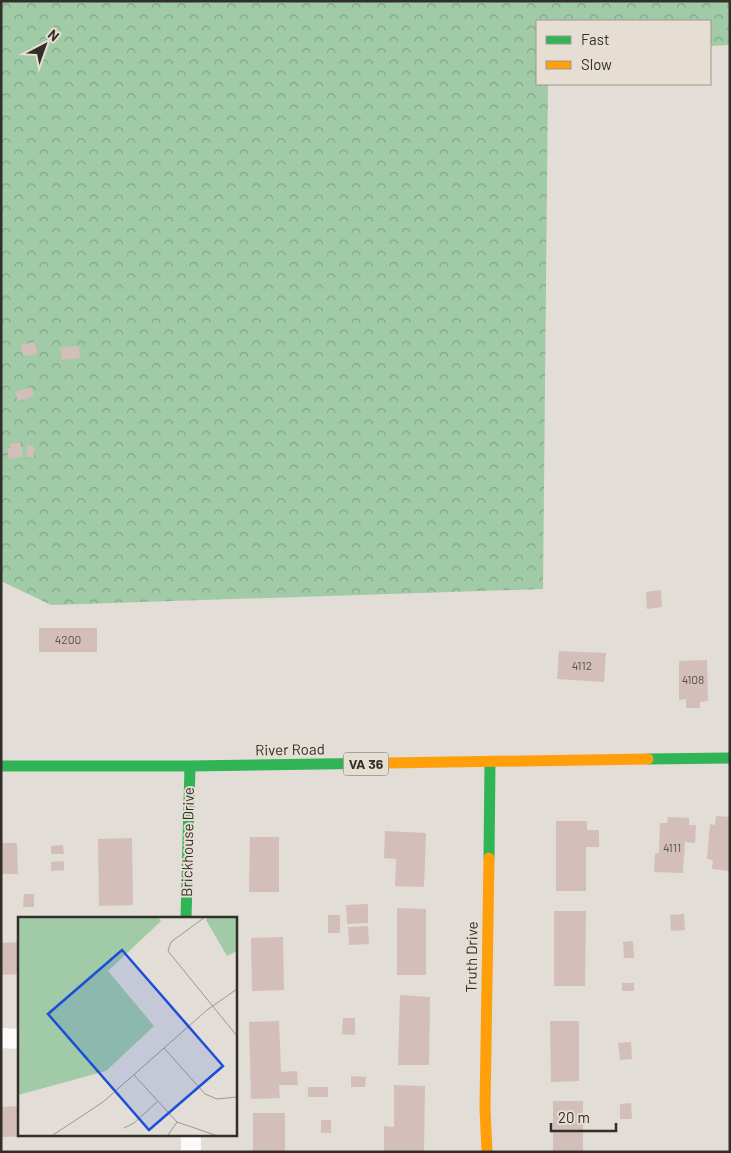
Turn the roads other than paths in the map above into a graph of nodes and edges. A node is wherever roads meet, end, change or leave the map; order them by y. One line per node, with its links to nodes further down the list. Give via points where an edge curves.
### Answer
1 (730, 758): 2 (main road, River Road / VA 36)
2 (490, 762): 4 (main road, River Road / VA 36); 10 (main road, Truth Drive)
3 (1, 766): 4 (main road, River Road / VA 36)
4 (190, 766): 5 (main road, Brickhouse Drive)
5 (186, 917)
6 (1, 1038): 7 (street)
7 (18, 1039)
8 (191, 1136): 9 (street)
9 (192, 1152)
10 (487, 1152)

